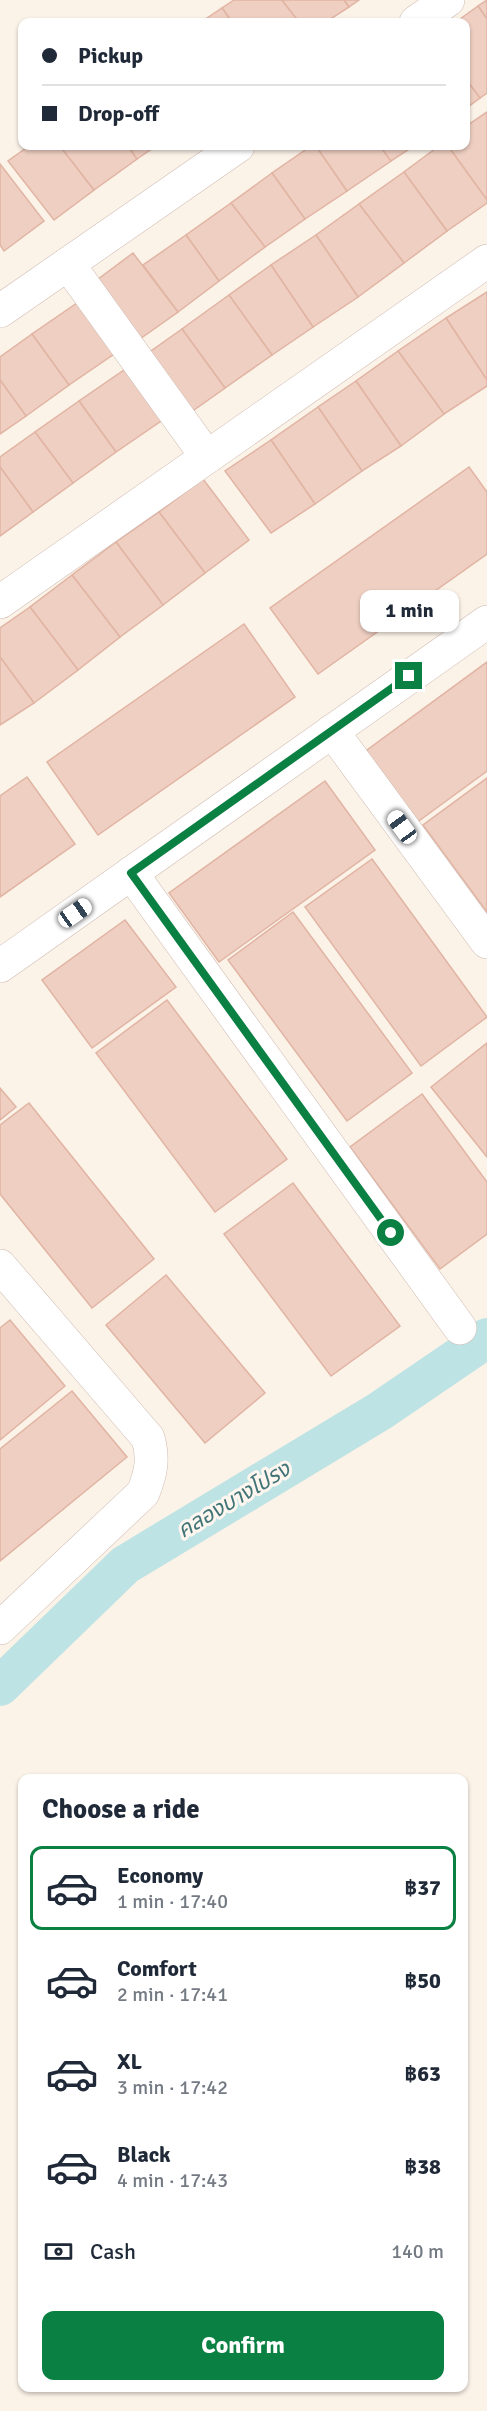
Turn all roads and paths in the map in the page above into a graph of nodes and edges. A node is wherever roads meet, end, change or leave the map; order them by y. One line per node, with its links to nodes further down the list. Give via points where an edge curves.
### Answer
1 (448, 0): 2 (street)
2 (422, 18)
3 (232, 150): 5 (street)
4 (487, 261): 7 (street)
5 (68, 264): 6 (street); 7 (street)
6 (0, 311)
7 (207, 457): 8 (street)
8 (0, 602)
9 (487, 622): 10 (street)
10 (332, 731): 11 (street); 12 (street)
11 (131, 873): 13 (street); 15 (street)
12 (487, 942)
13 (0, 966)
14 (4, 1279): 16 (street, via 148,1438 152,1466 143,1493)
15 (460, 1328)
16 (0, 1628)

